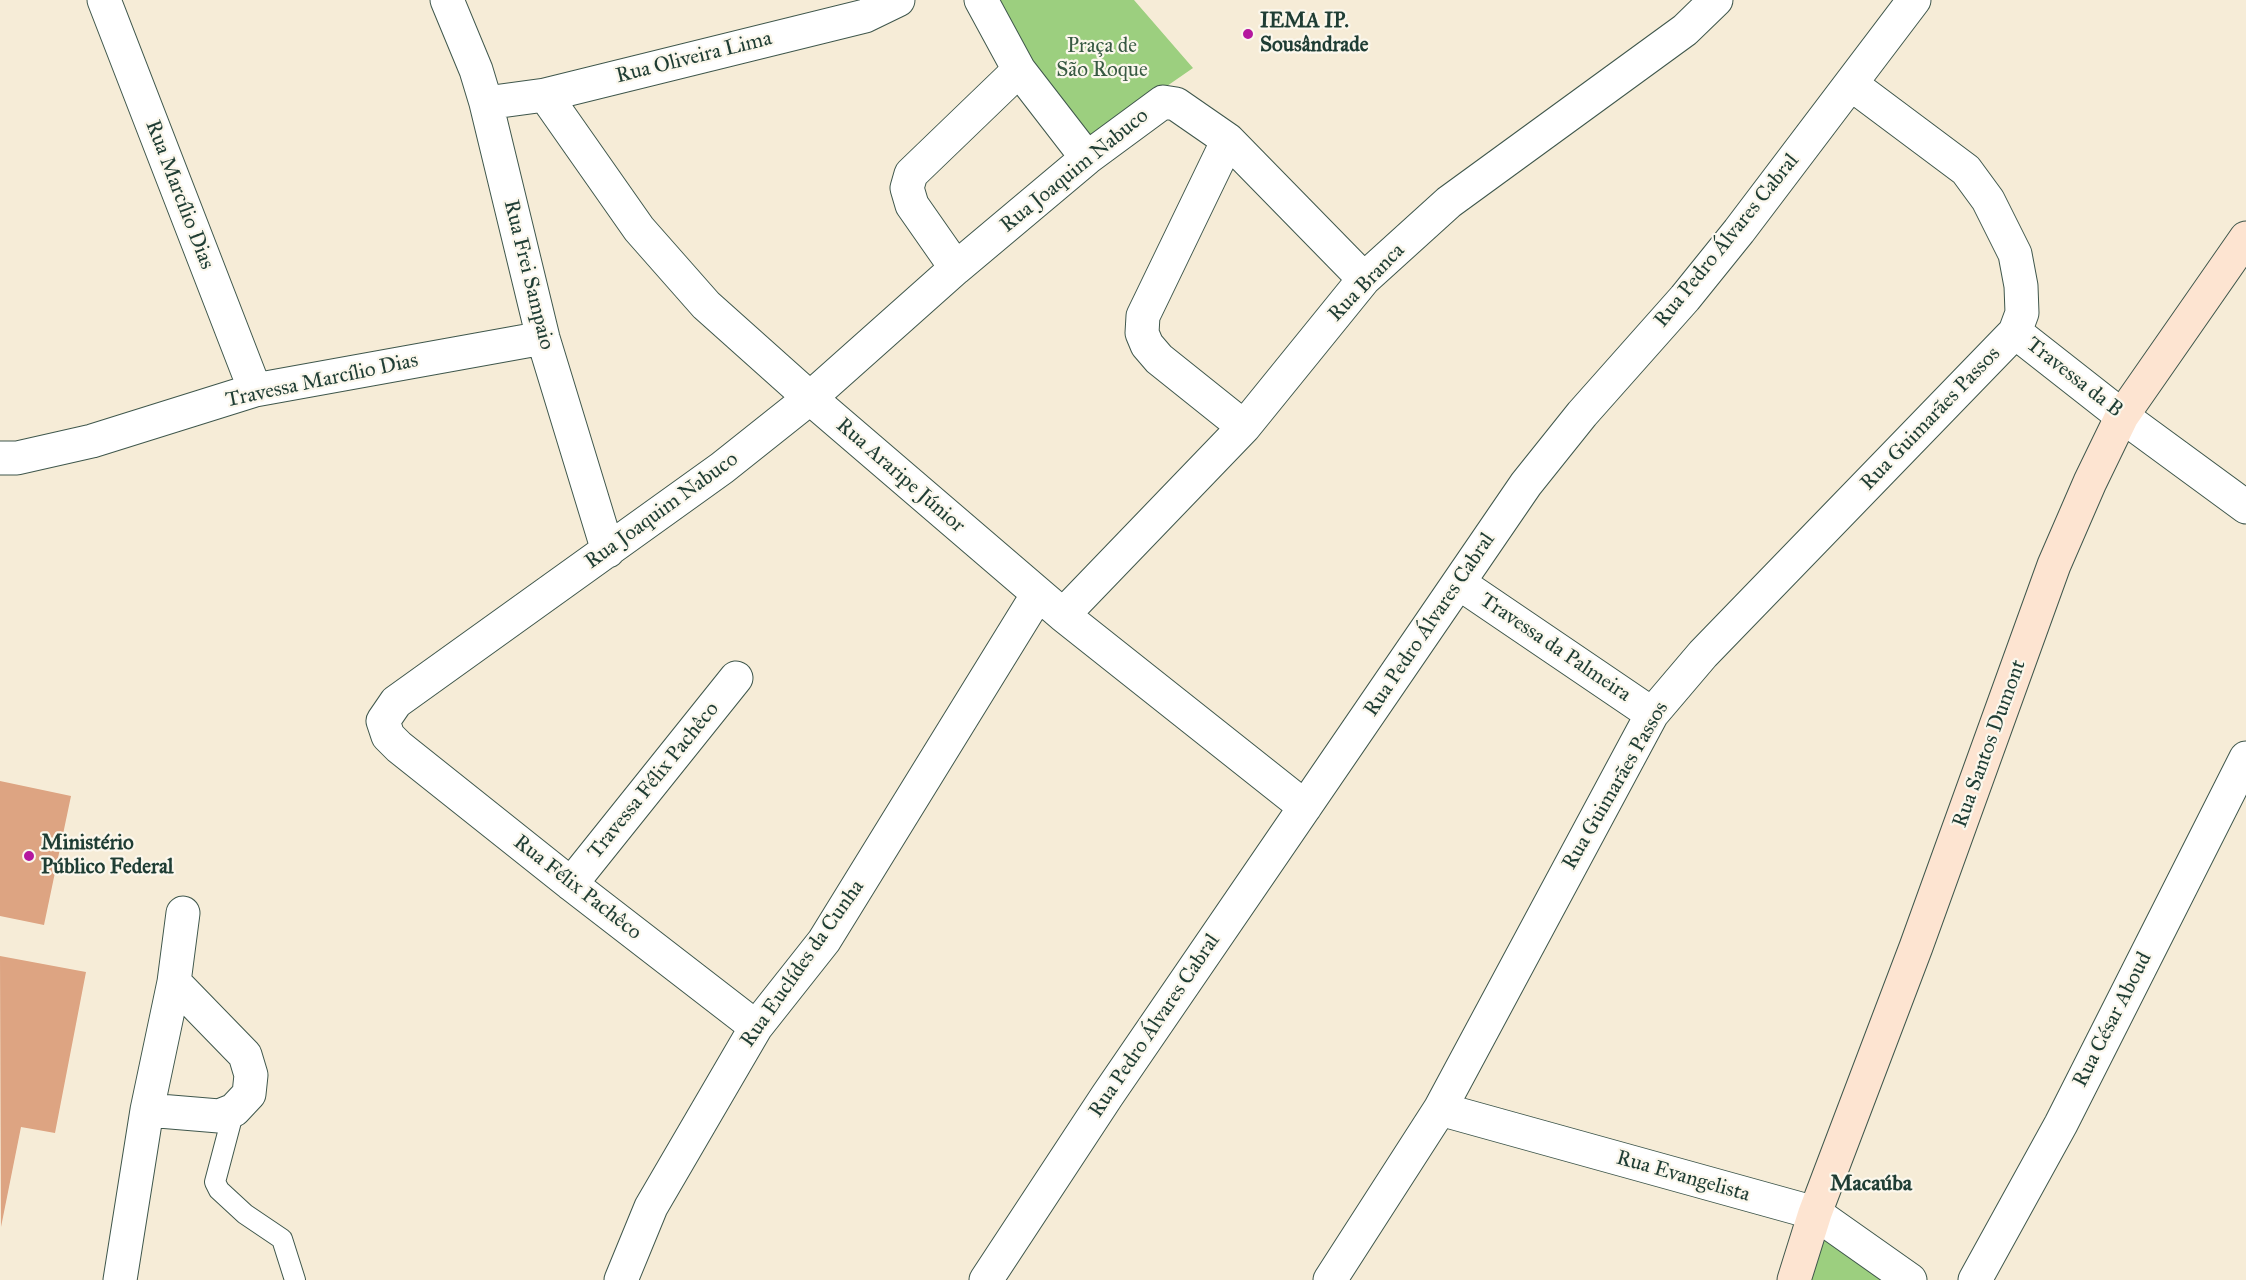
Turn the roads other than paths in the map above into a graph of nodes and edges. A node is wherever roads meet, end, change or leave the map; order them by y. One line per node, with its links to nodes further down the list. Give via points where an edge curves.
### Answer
1 (104, 0): 18 (street, Rua Marcílio Dias)
2 (447, 0): 10 (street, Rua Frei Sampaio)
3 (898, 0): 9 (street, Rua Oliveira Lima, via 865,16)
4 (981, 0): 7 (street)
5 (1716, 0): 15 (street, Rua Branca, via 1685,30 1449,202)
6 (1914, 0): 8 (street, Rua Pedro Álvares Cabral)
7 (1019, 70): 12 (street); 14 (street, via 911,174 907,188 912,205)
8 (1851, 84): 16 (street, Travessa da B, via 1966,170 1988,200 2015,254 2022,313); 25 (street, Rua Pedro Álvares Cabral, via 1726,248 1526,484)
9 (545, 95): 10 (street, Rua Oliveira Lima); 19 (street, Rua Araripe Júnior, via 647,237 706,305)
10 (486, 103): 17 (street, Rua Frei Sampaio)
11 (1228, 140): 12 (street, Rua Joaquim Nabuco, via 1176,104 1163,102); 15 (street, Rua Joaquim Nabuco); 21 (street, via 1143,316 1142,333 1159,359)
12 (1088, 158): 14 (street, Rua Joaquim Nabuco)
13 (2246, 238): 20 (street, Rua Santos Dumont)
14 (956, 268): 19 (street, Rua Joaquim Nabuco)
15 (1364, 279): 21 (street, Rua Branca)
16 (2015, 332): 20 (street, Travessa da B); 29 (street, Rua Guimarães Passos, via 1703,654)
17 (543, 338): 18 (street, Travessa Marcílio Dias); 24 (street, Rua Frei Sampaio)
18 (255, 390): 22 (street, Travessa Marcílio Dias, via 92,441 17,458)
19 (810, 398): 24 (street, Rua Joaquim Nabuco); 26 (street, Rua Araripe Júnior)
20 (2122, 416): 23 (street, Travessa da B); 40 (street, Rua Santos Dumont, via 2054,566 1917,947)
21 (1244, 427): 27 (street, Rua Branca)
22 (0, 458)
23 (2246, 507)
24 (608, 551): 30 (street, Rua Joaquim Nabuco, via 396,702 383,721 388,736)
25 (1459, 583): 29 (street, Travessa da Palmeira); 32 (street, Rua Pedro Álvares Cabral)
26 (1038, 594): 27 (street, Rua Araripe Júnior); 36 (street, Rua Euclídes da Cunha, via 824,941)
27 (1063, 615): 32 (street, Rua Araripe Júnior)
28 (736, 678): 33 (street, Travessa Félix Pachêco)
29 (1652, 714): 37 (street, Rua Guimarães Passos)
30 (399, 747): 33 (street, Rua Félix Pachêco)
31 (2244, 767): 48 (street, Rua César Aboud, via 2061,1124)
32 (1305, 807): 44 (street, Rua Pedro Álvares Cabral)
33 (571, 884): 36 (street, Rua Félix Pachêco)
34 (183, 913): 35 (street)
35 (174, 982): 38 (street); 39 (street, via 245,1055 251,1075 249,1094)
36 (756, 1027): 43 (street, Rua Euclídes da Cunha, via 651,1207)
37 (1440, 1109): 40 (street, Rua Evangelista); 45 (street, Rua Guimarães Passos)
38 (147, 1110): 39 (street, via 212,1116); 41 (street)
39 (234, 1110): 42 (lane, via 215,1182 245,1214 282,1239)
40 (1815, 1213): 46 (street, Rua Santos Dumont); 47 (street, Rua Evangelista)
41 (120, 1280)
42 (295, 1280)
43 (621, 1280)
44 (986, 1280)
45 (1330, 1280)
46 (1794, 1280)
47 (1910, 1280)
48 (1975, 1280)

